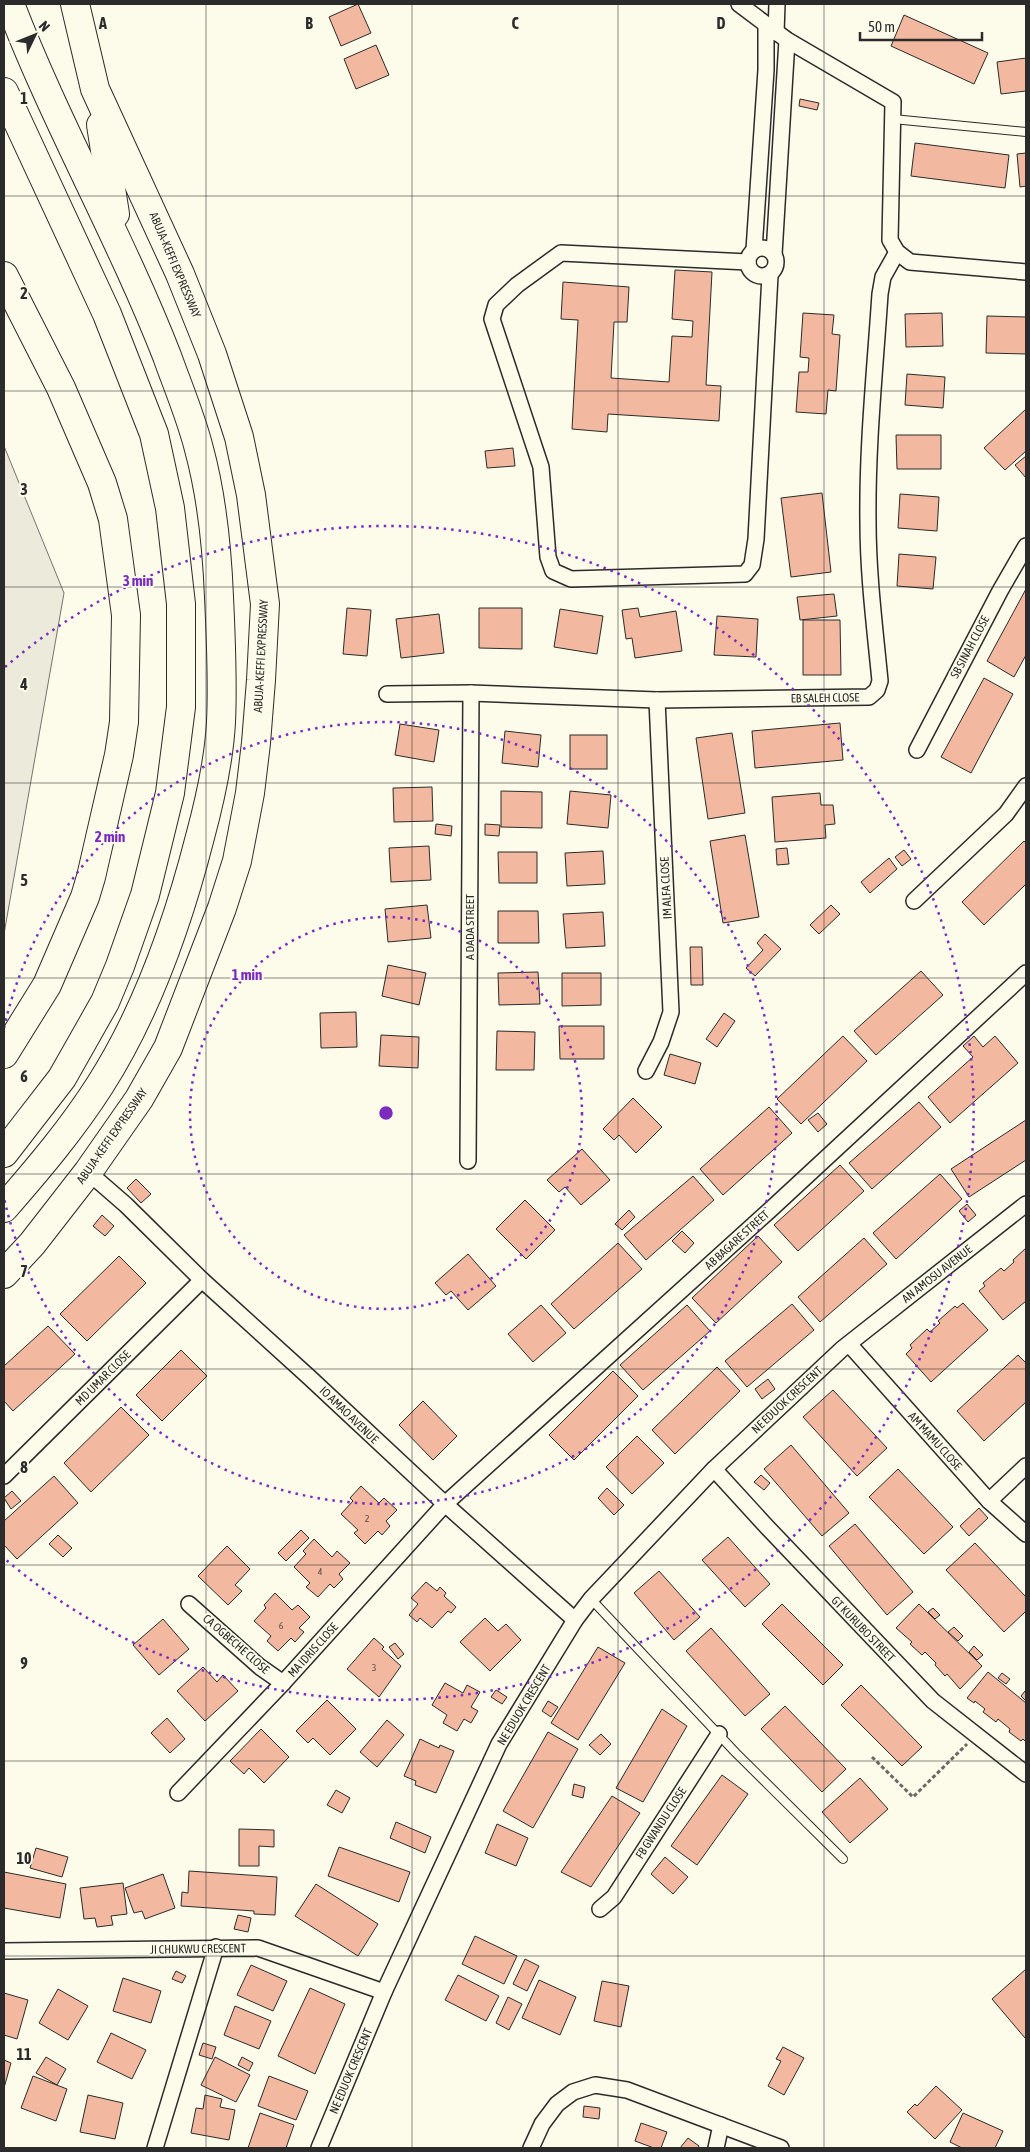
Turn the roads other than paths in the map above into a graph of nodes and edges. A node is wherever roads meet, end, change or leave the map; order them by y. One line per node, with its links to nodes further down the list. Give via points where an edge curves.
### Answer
1 (10, 4): 12 (highway, via 32,60)
2 (75, 4): 6 (highway, ABUJA-KEFFI EXPRESSWAY)
3 (739, 4): 5 (street)
4 (776, 4): 5 (street)
5 (777, 32): 8 (street, via 893,102); 14 (street, via 786,73); 15 (street, via 766,70)
6 (95, 89): 12 (highway); 31 (highway, ABUJA-KEFFI EXPRESSWAY, via 180,274 212,354 239,436 251,494 265,604 256,742 237,861 168,1048 139,1099)
7 (4, 92): 11 (highway)
8 (892, 119): 10 (lane); 13 (street, via 890,240)
9 (4, 132): 11 (highway)
10 (1026, 132)
11 (59, 213): 29 (highway, via 107,314 154,434 170,508 181,604 181,707 170,793 145,895 120,966 105,1002 62,1078)
12 (118, 240): 33 (highway, via 180,390 199,449 216,536 221,723 212,793 192,869 164,955 137,1019 90,1100 53,1152)
13 (897, 252): 16 (street, via 910,262); 22 (street, EB SALEH CLOSE, via 883,278 880,294 868,472 870,573 880,682 877,690 869,697)
14 (774, 254): 15 (street, via 761,248); 17 (street, via 777,266)
15 (751, 256): 17 (street, via 752,273); 17 (street, via 561,253 496,305 492,319 537,448 548,557 553,572 571,578 745,574 749,570 756,540)
16 (1026, 272)
17 (770, 275)
18 (4, 276): 27 (highway, via 61,388 102,482 113,519 126,615 124,722 92,877 47,985)
19 (1026, 546): 23 (street, SB SINAH CLOSE)
20 (471, 693): 21 (street, EB SALEH CLOSE); 22 (street, EB SALEH CLOSE); 30 (street, A DADA STREET)
21 (386, 694)
22 (657, 700): 28 (street, IM ALFA CLOSE, via 671,1012)
23 (917, 750)
24 (1026, 786): 25 (street, via 1006,814)
25 (914, 901)
26 (1026, 973): 41 (street, AB BAGARE STREET, via 770,1210)
27 (4, 1054)
28 (646, 1072)
29 (4, 1153)
30 (468, 1161)
31 (88, 1172): 34 (highway, ABUJA-KEFFI EXPRESSWAY, via 32,1244); 35 (street, IO AMAO AVENUE)
32 (1026, 1204): 36 (street, AN AMOSU AVENUE)
33 (4, 1208)
34 (4, 1274)
35 (202, 1280): 39 (street, MD UMAR CLOSE); 41 (street, IO AMAO AVENUE)
36 (849, 1344): 38 (street, NE EDUOK CRESCENT); 40 (street, AM MAMU CLOSE)
37 (1026, 1466): 40 (street)
38 (714, 1469): 43 (street, NE EDUOK CRESCENT); 48 (street, GT KURUBO STREET, via 933,1702)
39 (4, 1476)
40 (989, 1501): 42 (street, AM MAMU CLOSE)
41 (444, 1504): 45 (street, IO AMAO AVENUE); 46 (street, MA IDRIS CLOSE)
42 (1026, 1534)
43 (591, 1599): 45 (street, NE EDUOK CRESCENT); 47 (lane)
44 (189, 1604): 46 (street, CA OGBECHE CLOSE, via 260,1667)
45 (575, 1620): 54 (street, NE EDUOK CRESCENT, via 500,1744)
46 (283, 1683): 49 (street, MA IDRIS CLOSE)
47 (719, 1734): 50 (lane); 51 (street, FB GWANDU CLOSE, via 614,1897)
48 (1026, 1774)
49 (178, 1792)
50 (843, 1859)
51 (600, 1909)
52 (216, 1947): 53 (street, JI CHUKWU CRESCENT); 54 (street, JI CHUKWU CRESCENT, via 258,1948); 56 (street)
53 (4, 1952)
54 (384, 1992): 57 (street, NE EDUOK CRESCENT)
55 (721, 2125): 58 (street, via 627,2090 595,2085 572,2092 557,2104 542,2124); 59 (street); 60 (street)
56 (155, 2148)
57 (319, 2148)
58 (531, 2148)
59 (716, 2148)
60 (781, 2148)

